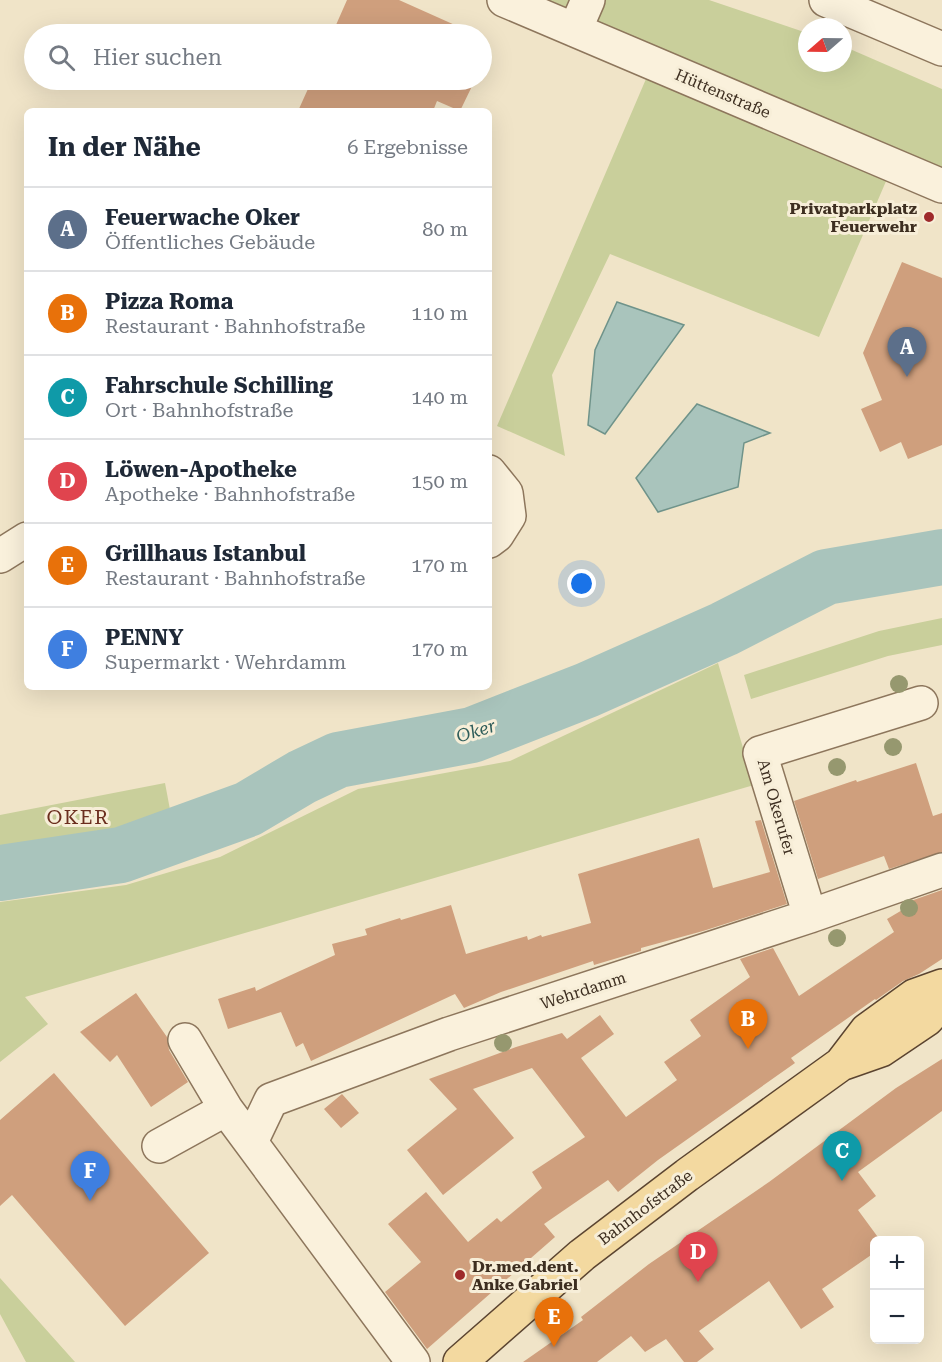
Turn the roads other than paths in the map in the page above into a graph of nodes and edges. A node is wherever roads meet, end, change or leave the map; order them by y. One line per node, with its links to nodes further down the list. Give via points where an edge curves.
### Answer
1 (504, 0): 4 (street, Hüttenstraße)
2 (588, 0): 4 (street)
3 (838, 3): 5 (street)
4 (575, 30): 6 (street, Hüttenstraße)
5 (942, 49)
6 (942, 186)
7 (492, 476): 8 (street, via 506,493 509,516)
8 (492, 539)
9 (24, 541): 10 (street)
10 (0, 556)
11 (921, 703): 13 (street, Am Okerufer, via 760,753)
12 (942, 870): 13 (street, Wehrdamm)
13 (810, 916): 19 (street, Wehrdamm, via 449,1034 271,1100)
14 (942, 986): 17 (main road, Bahnhofstraße, via 915,996 867,1030)
15 (942, 1003): 17 (main road, Bahnhofstraße, via 927,1019 880,1050)
16 (185, 1040): 18 (street)
17 (841, 1064): 22 (main road, Bahnhofstraße, via 582,1255)
18 (226, 1109): 19 (street); 20 (street)
19 (251, 1142): 21 (street)
20 (159, 1146)
21 (414, 1362)
22 (460, 1362)

